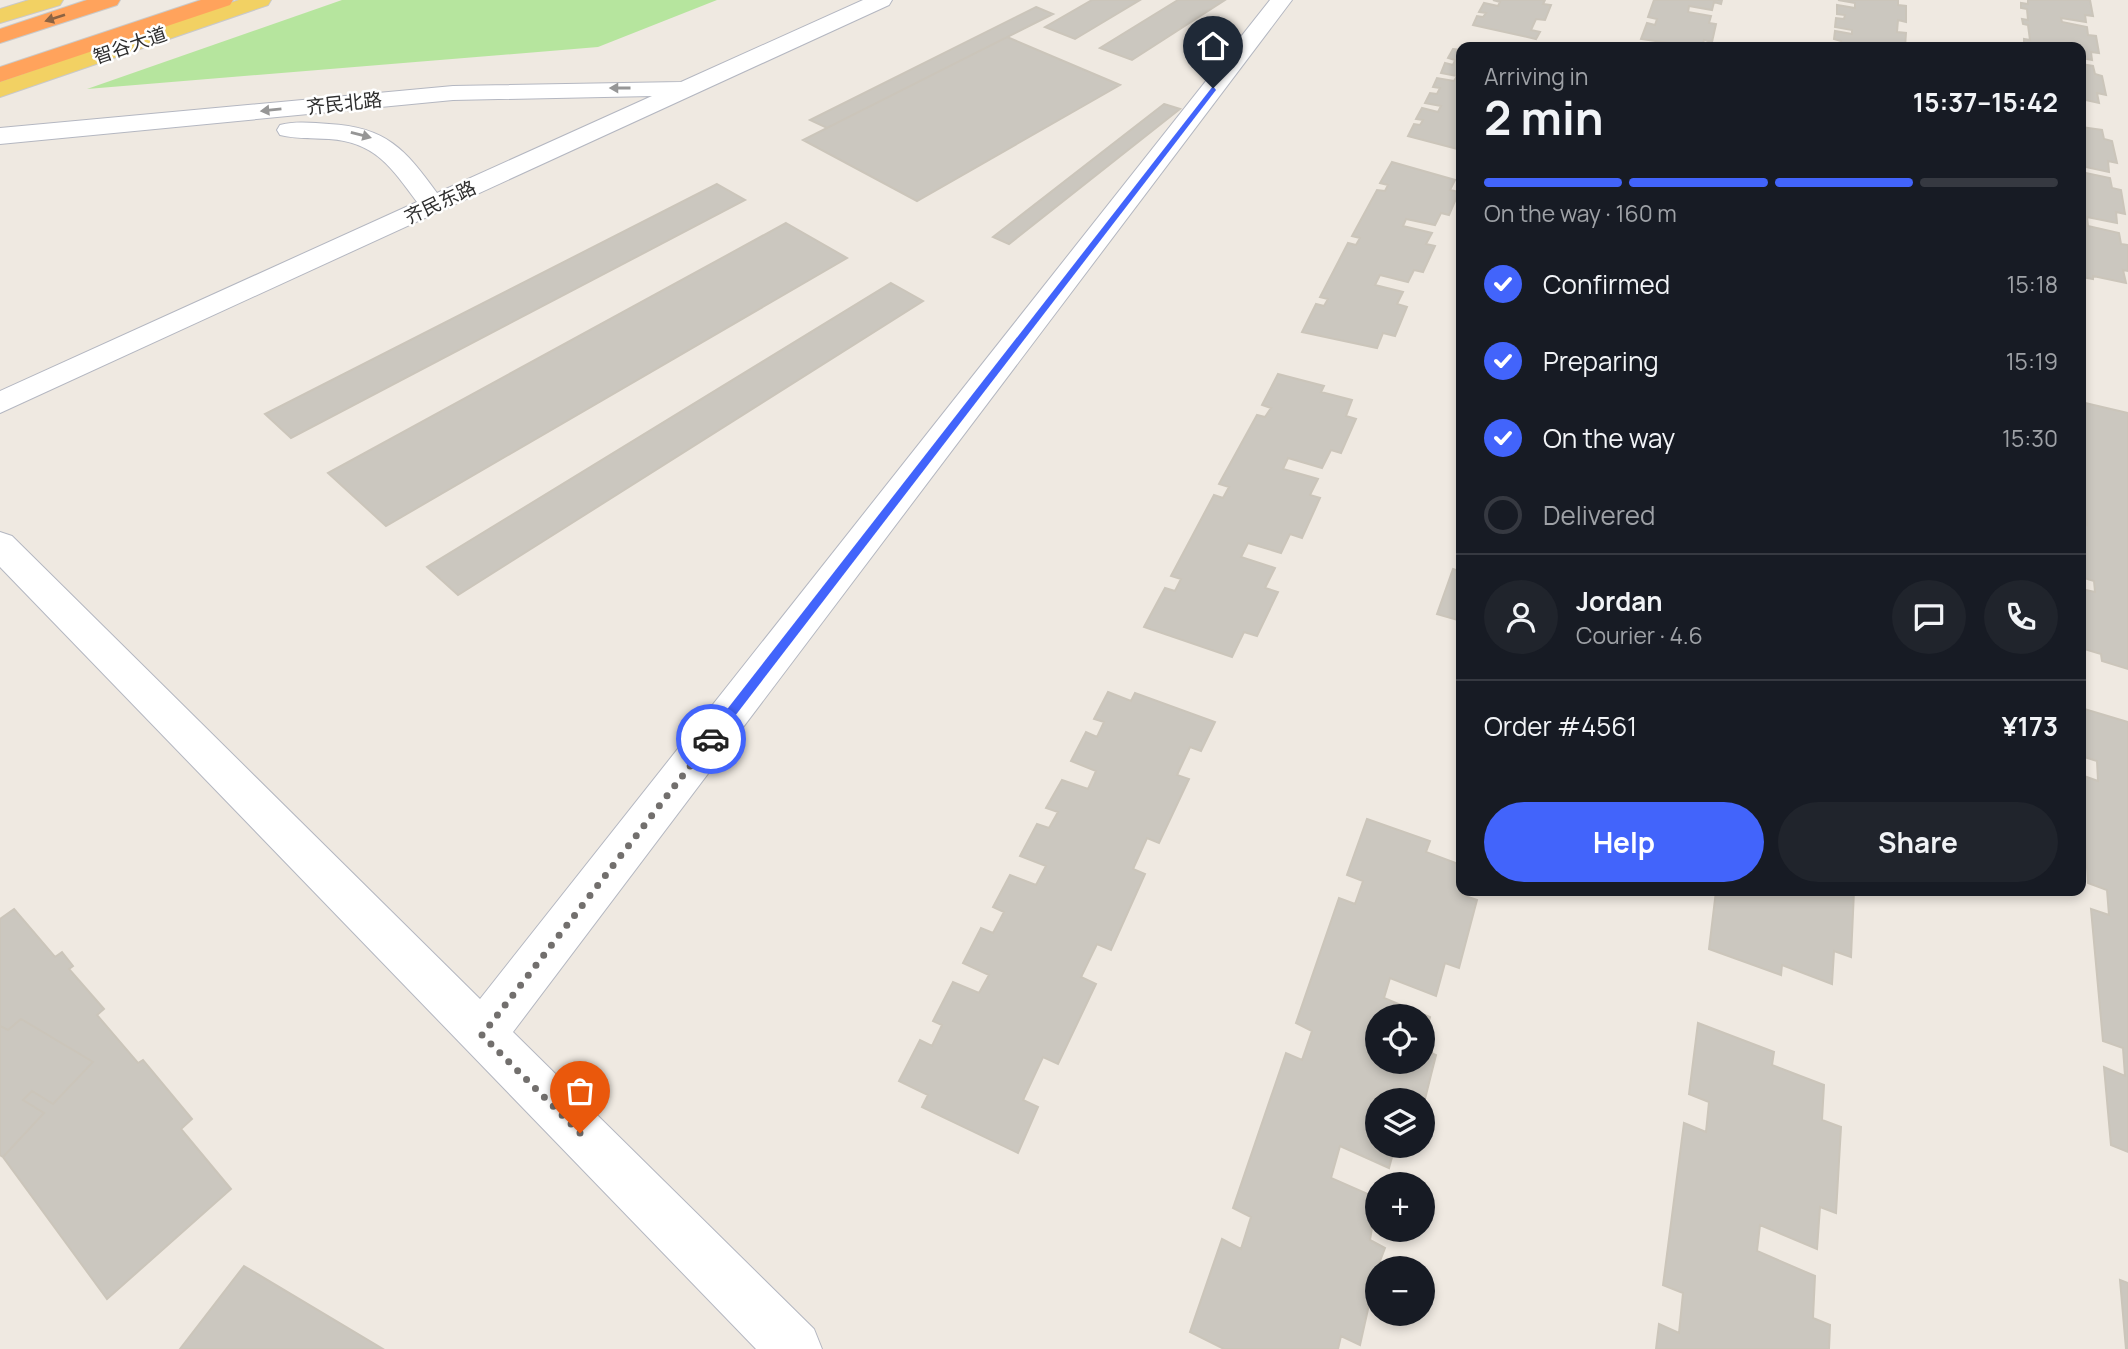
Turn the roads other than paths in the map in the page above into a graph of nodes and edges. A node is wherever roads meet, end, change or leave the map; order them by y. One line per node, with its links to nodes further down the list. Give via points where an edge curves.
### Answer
1 (52, 0): 7 (main road)
2 (109, 0): 8 (highway, one-way to 8)
3 (222, 0): 9 (highway, 智谷大道)
4 (260, 0): 11 (main road, 智谷大道)
5 (881, 0): 10 (street, 齐民东路)
6 (1281, 0): 16 (street)
7 (0, 16)
8 (0, 36)
9 (0, 75)
10 (688, 88): 12 (street, 齐民北路, one-way to 12, via 453,93); 13 (street, 齐民东路)
11 (0, 90)
12 (0, 139): 13 (street, 齐民北路, one-way to 13, via 346,131 373,138 397,156)
13 (433, 205): 14 (street, 齐民东路)
14 (0, 403)
15 (0, 545): 16 (street)
16 (482, 1035): 17 (street)
17 (794, 1349)

